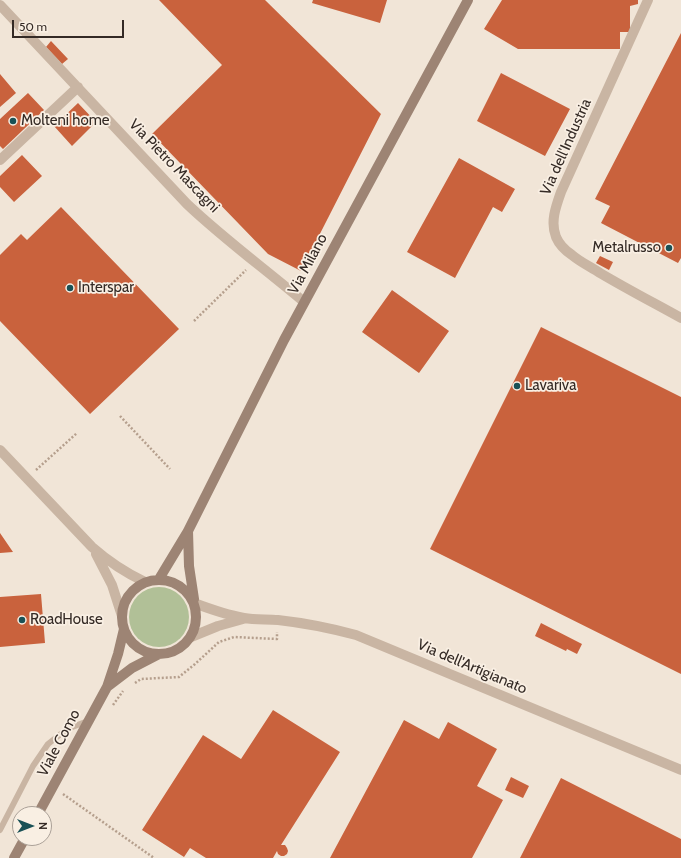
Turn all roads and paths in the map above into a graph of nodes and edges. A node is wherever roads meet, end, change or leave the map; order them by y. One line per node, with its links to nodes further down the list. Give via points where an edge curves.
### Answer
1 (467, 0): 7 (main road, Via Milano)
2 (648, 0): 8 (street, Via dell'Industria, via 561,192 556,208 554,230 560,243 571,255)
3 (0, 5): 4 (street, Via Pietro Mascagni)
4 (78, 87): 5 (street); 6 (street, Via Pietro Mascagni, via 187,204)
5 (0, 160)
6 (255, 262): 7 (street, Via Pietro Mascagni); 9 (path)
7 (304, 302): 15 (main road, Via Milano)
8 (681, 318)
9 (194, 320)
10 (120, 416): 13 (path)
11 (77, 433): 14 (path)
12 (0, 450): 14 (street)
13 (170, 469)
14 (27, 478): 16 (street)
15 (188, 531): 17 (main road, Via Milano); 19 (main road)
16 (92, 547): 18 (street, via 119,568); 20 (street, via 112,585)
17 (159, 579): 18 (main road); 19 (main road, via 174,582 186,590)
18 (145, 582): 20 (main road, via 133,590 125,602)
19 (194, 603): 21 (street, Via dell'Artigianato); 24 (main road, via 195,626)
20 (122, 616): 22 (main road)
21 (245, 618): 24 (street, Via dell'Artigianato); 31 (street, Via dell'Artigianato, via 309,624 356,635)
22 (124, 629): 25 (main road, via 131,642 144,651); 27 (main road)
23 (277, 630): 26 (path, via 277,639 234,637 220,642 179,677 142,679)
24 (191, 637): 25 (main road, via 171,652)
25 (159, 654): 27 (main road, via 132,668)
26 (131, 685)
27 (107, 687): 30 (main road, Viale Como)
28 (126, 688): 29 (path)
29 (111, 706)
30 (88, 721): 33 (main road, Viale Como); 34 (lane, via 67,729 48,744 33,766)
31 (681, 770)
32 (61, 792): 37 (path)
33 (42, 806)
34 (0, 830)
35 (21, 846): 36 (main road)
36 (14, 858)
37 (154, 858)

